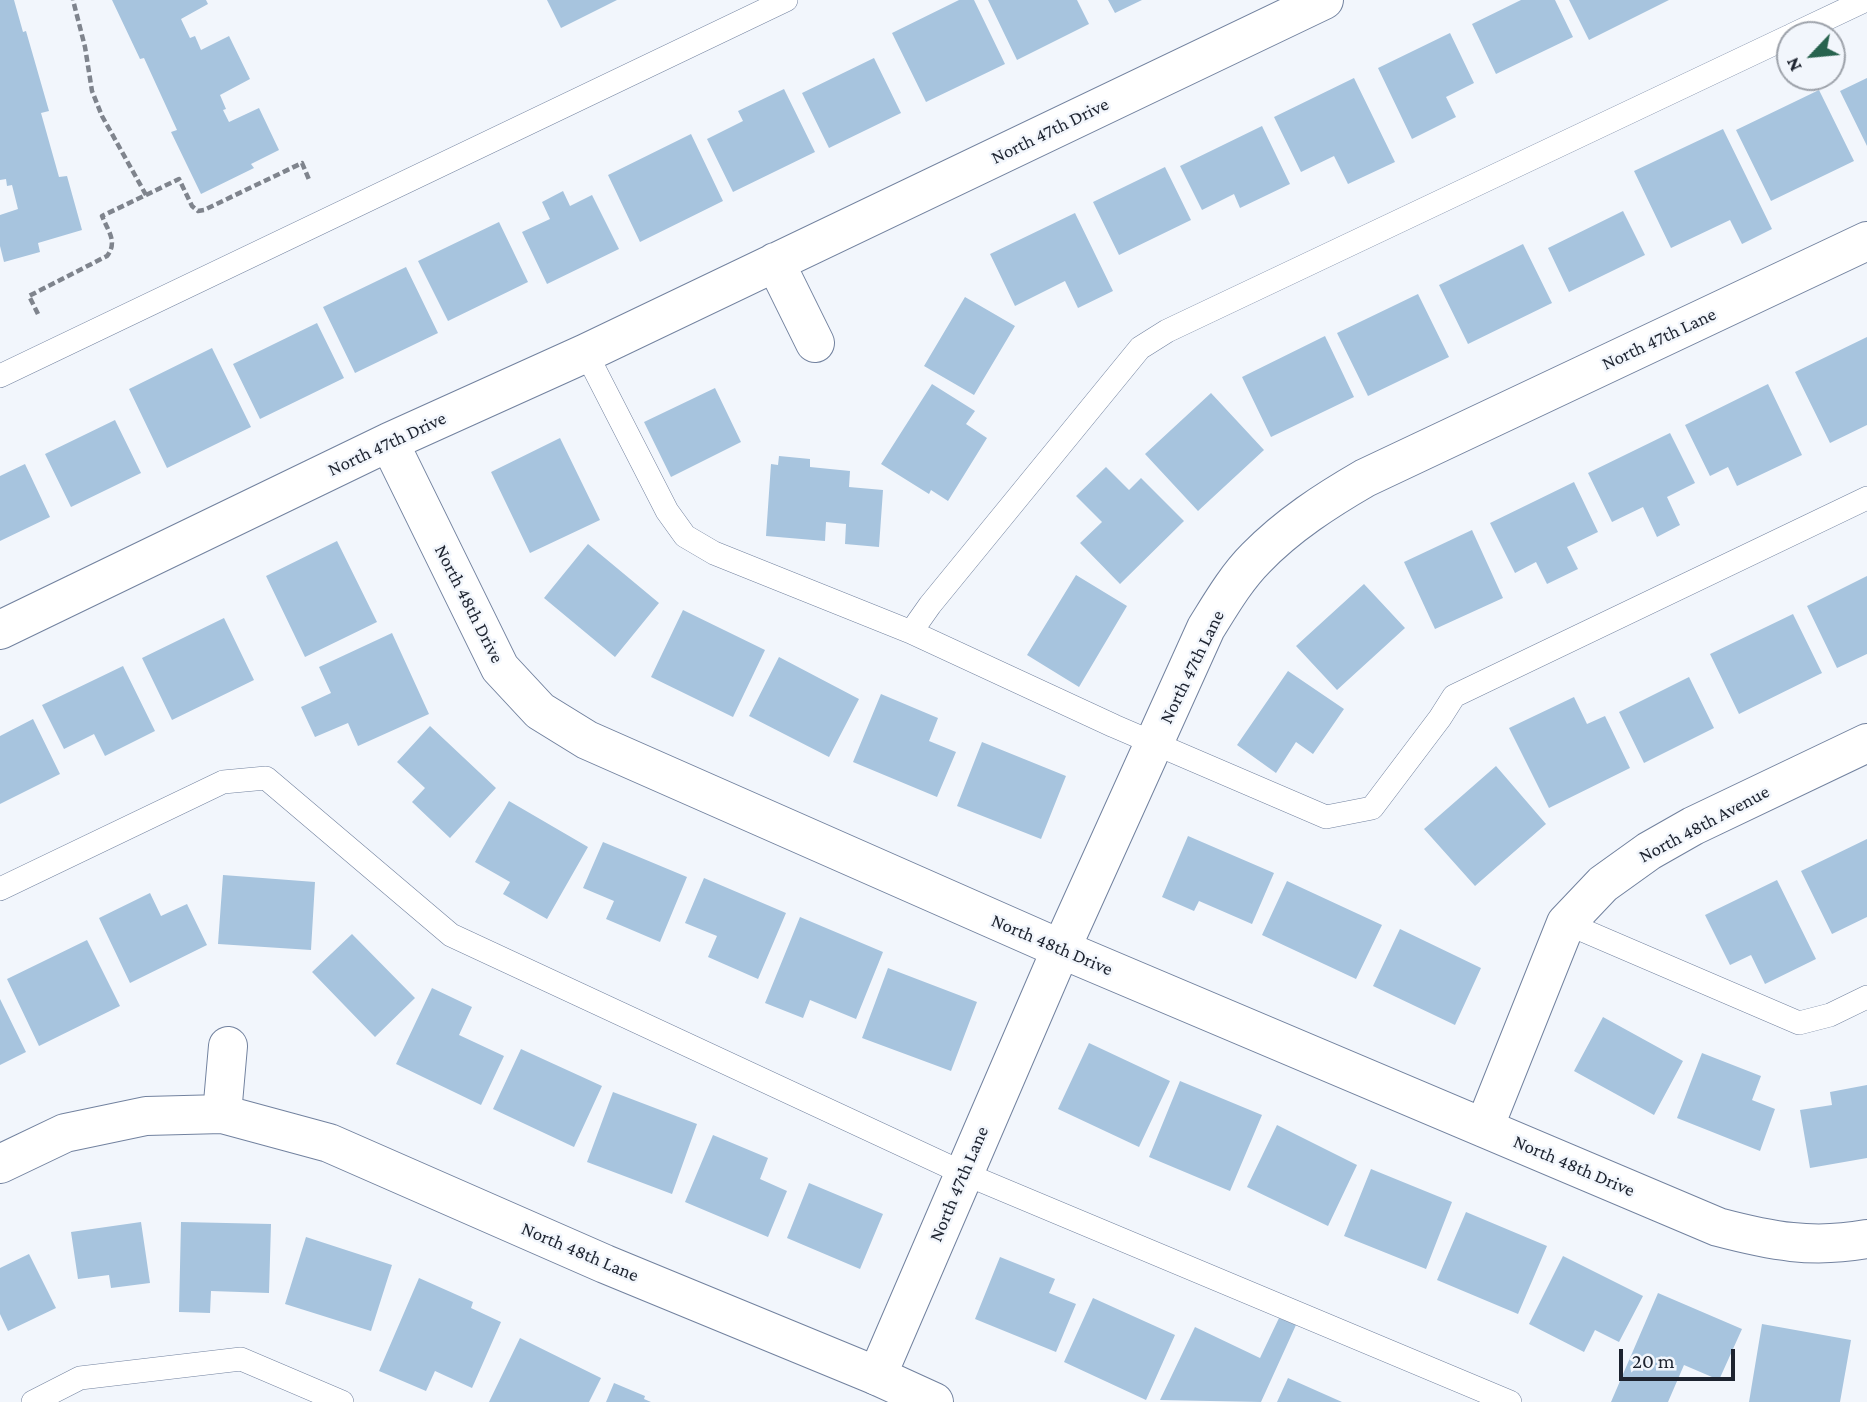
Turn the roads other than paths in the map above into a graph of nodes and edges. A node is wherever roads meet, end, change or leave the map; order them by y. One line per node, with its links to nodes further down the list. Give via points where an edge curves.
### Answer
1 (786, 0): 10 (lane)
2 (1324, 0): 7 (street, North 47th Drive)
3 (1866, 0): 4 (lane)
4 (1821, 21)
5 (1776, 42): 14 (lane, via 1167,331 1140,348)
6 (1867, 241): 16 (street, North 47th Lane, via 1325,501 1256,558 1231,589 1206,628)
7 (775, 262): 8 (street); 9 (street, North 47th Drive)
8 (815, 343)
9 (586, 353): 11 (street, North 47th Drive); 14 (lane, via 667,511 685,536 713,552)
10 (0, 376)
11 (389, 442): 13 (street, North 47th Drive); 19 (street, North 48th Drive, via 500,668 540,711 587,740)
12 (1867, 498): 16 (lane, via 1454,696 1372,808 1326,817)
13 (0, 630)
14 (911, 632): 16 (lane)
15 (1867, 743): 18 (street, North 48th Avenue, via 1693,825 1649,851 1603,884)
16 (1155, 744): 19 (street, North 47th Lane)
17 (0, 889): 25 (lane, via 223,782 266,778 451,935)
18 (1566, 923): 20 (lane, via 1799,1023 1830,1015); 23 (street, North 48th Avenue)
19 (1061, 949): 23 (street, North 48th Drive); 25 (street, North 47th Lane)
20 (1867, 997)
21 (228, 1046): 22 (street)
22 (222, 1114): 24 (street, North 48th Lane, via 146,1116 65,1133); 27 (street, North 48th Lane, via 329,1143)
23 (1484, 1128): 26 (street, North 48th Drive, via 1718,1227 1765,1239 1830,1245)
24 (0, 1164)
25 (963, 1173): 27 (street, North 47th Lane); 31 (lane)
26 (1867, 1239)
27 (877, 1376): 30 (street, North 48th Lane)
28 (33, 1402): 29 (lane, via 80,1378 241,1359)
29 (342, 1402)
30 (934, 1402)
31 (1510, 1402)

